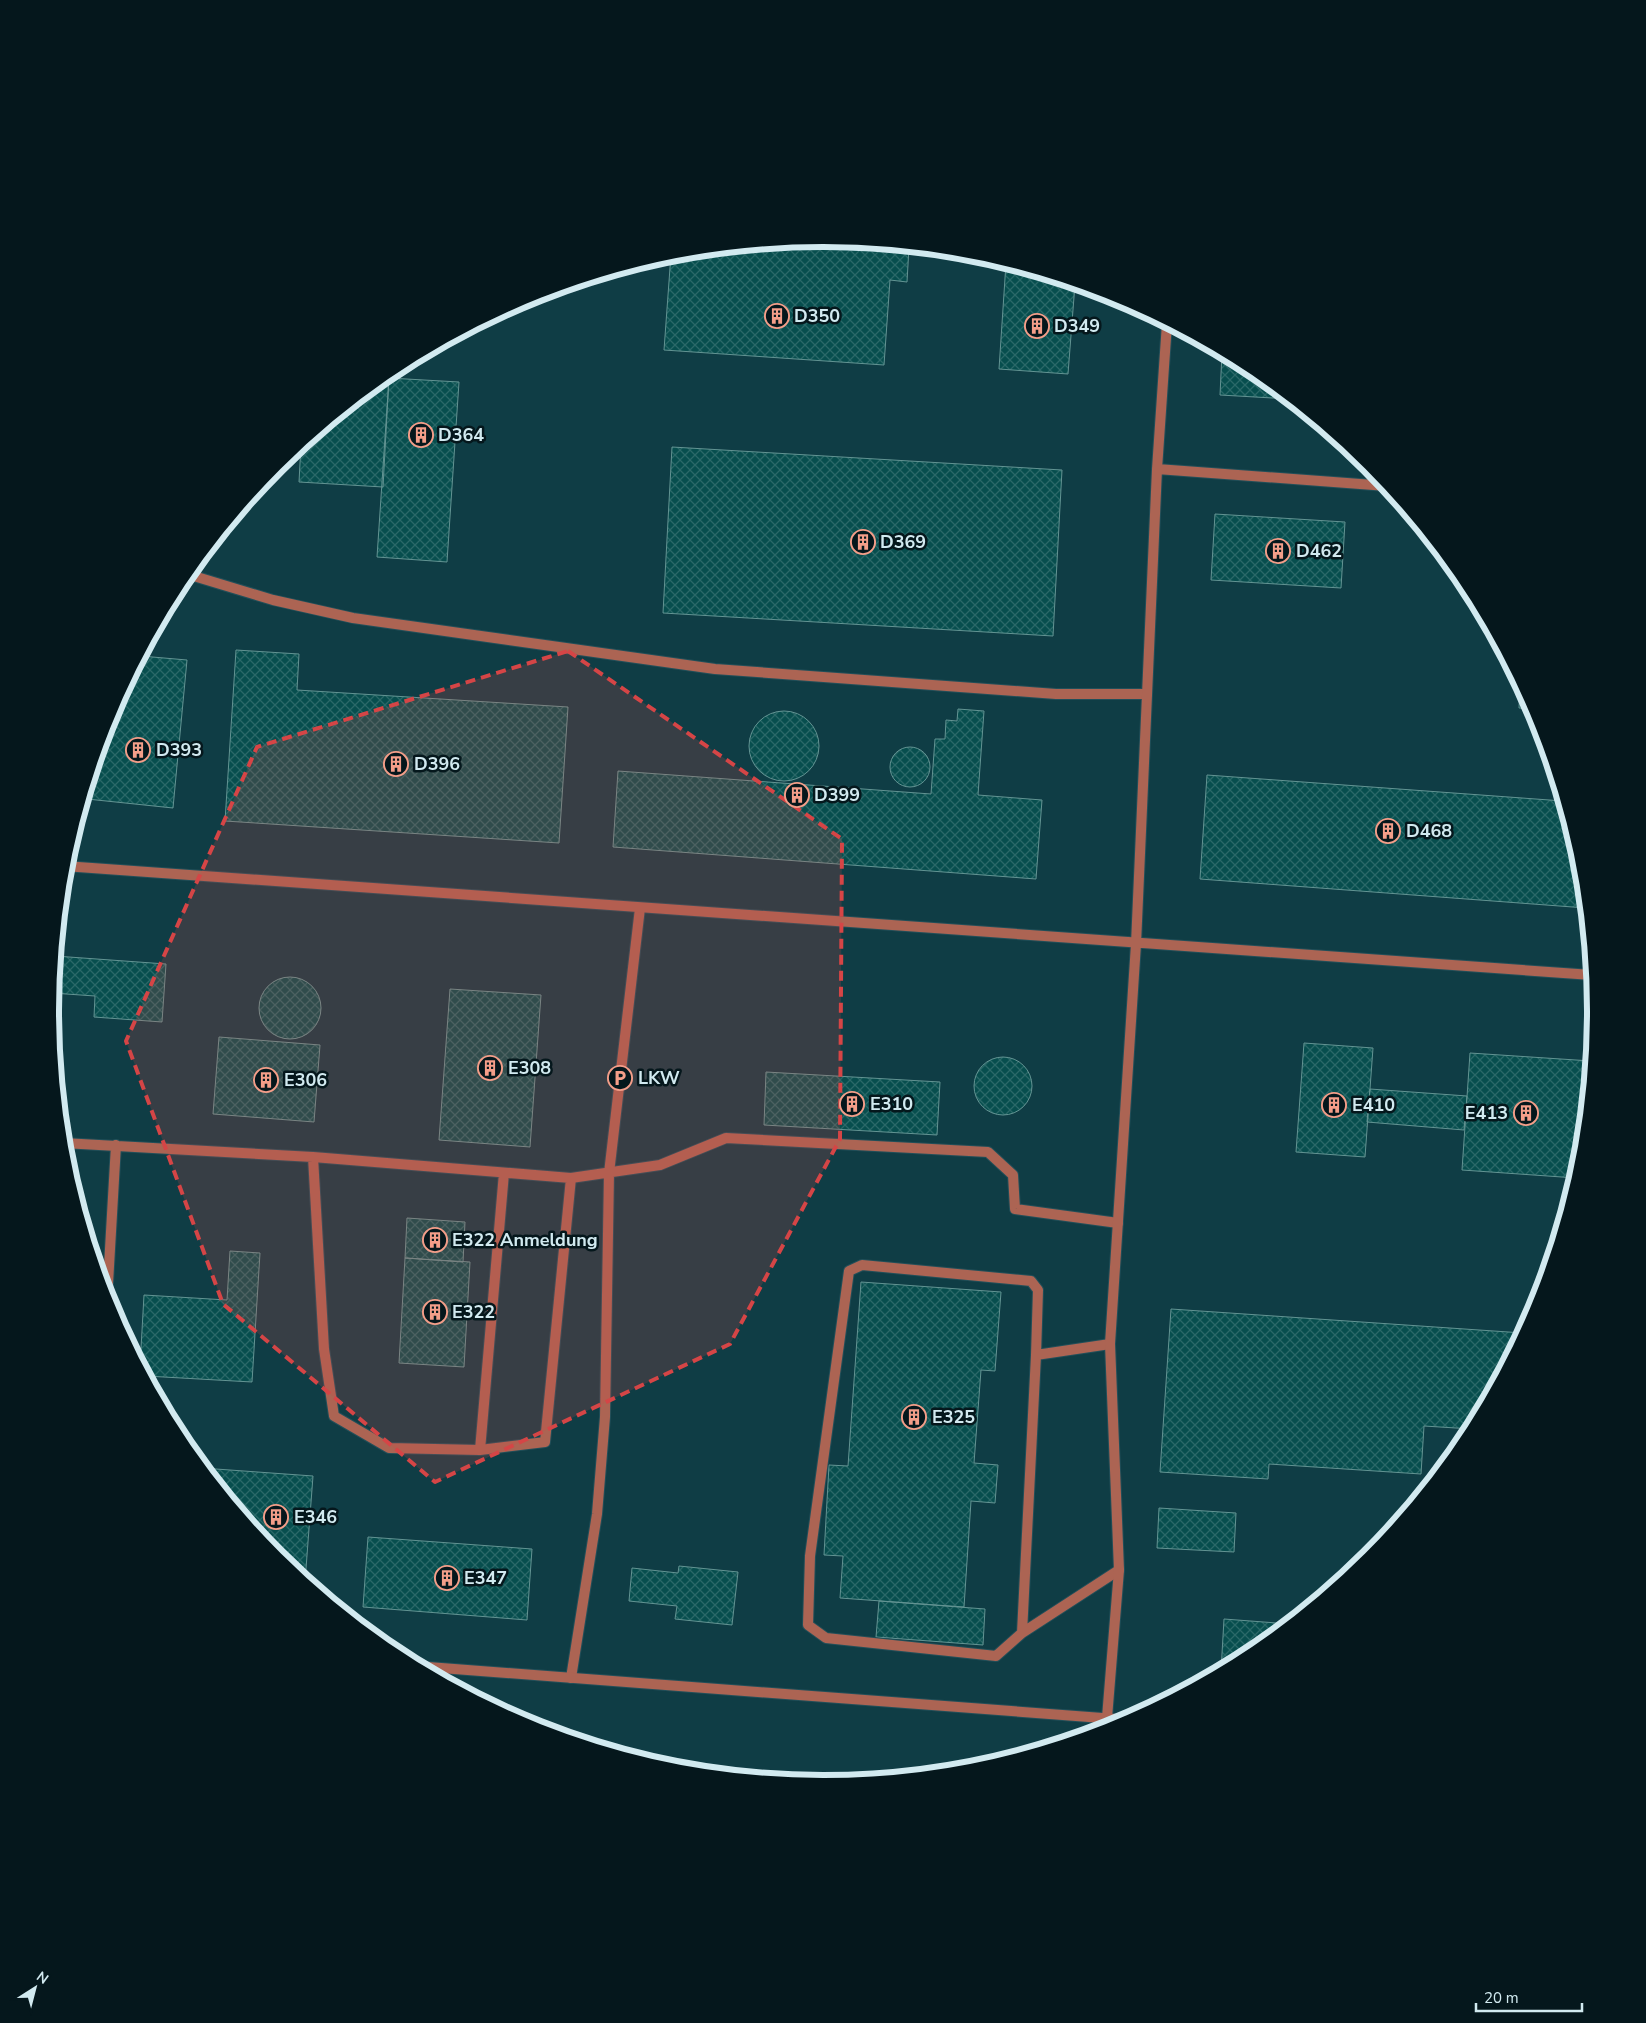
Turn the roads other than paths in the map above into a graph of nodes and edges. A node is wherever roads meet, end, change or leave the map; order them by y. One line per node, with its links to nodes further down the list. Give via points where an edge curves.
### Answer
1 (1167, 329): 2 (street)
2 (1157, 469): 3 (street); 5 (street)
3 (1376, 485)
4 (195, 577): 5 (street, via 273,600 352,618 715,669 1056,694)
5 (1147, 694): 8 (street)
6 (72, 867): 7 (street)
7 (640, 908): 8 (street); 13 (street)
8 (1136, 944): 9 (street); 16 (street)
9 (1586, 975)
10 (70, 1143): 11 (street)
11 (116, 1145): 12 (street); 17 (street)
12 (313, 1157): 14 (street); 20 (street, via 324,1349 334,1416 389,1448)
13 (609, 1172): 15 (street); 16 (street, via 660,1165 726,1138 988,1152 1013,1175 1015,1209); 24 (street, via 605,1417 597,1514)
14 (504, 1173): 15 (street); 20 (street)
15 (571, 1178): 20 (street, via 544,1442)
16 (1118, 1223): 18 (street)
17 (108, 1281)
18 (1110, 1344): 19 (street); 21 (street)
19 (1036, 1354): 22 (street); 22 (street, via 1038,1290 1031,1281 862,1265 849,1271 810,1556 808,1625 826,1638 996,1656)
20 (480, 1450)
21 (1119, 1570): 22 (street); 25 (street)
22 (1022, 1634)
23 (432, 1667): 24 (street)
24 (571, 1678): 25 (street)
25 (1107, 1719): 26 (street)
26 (1112, 1719)

